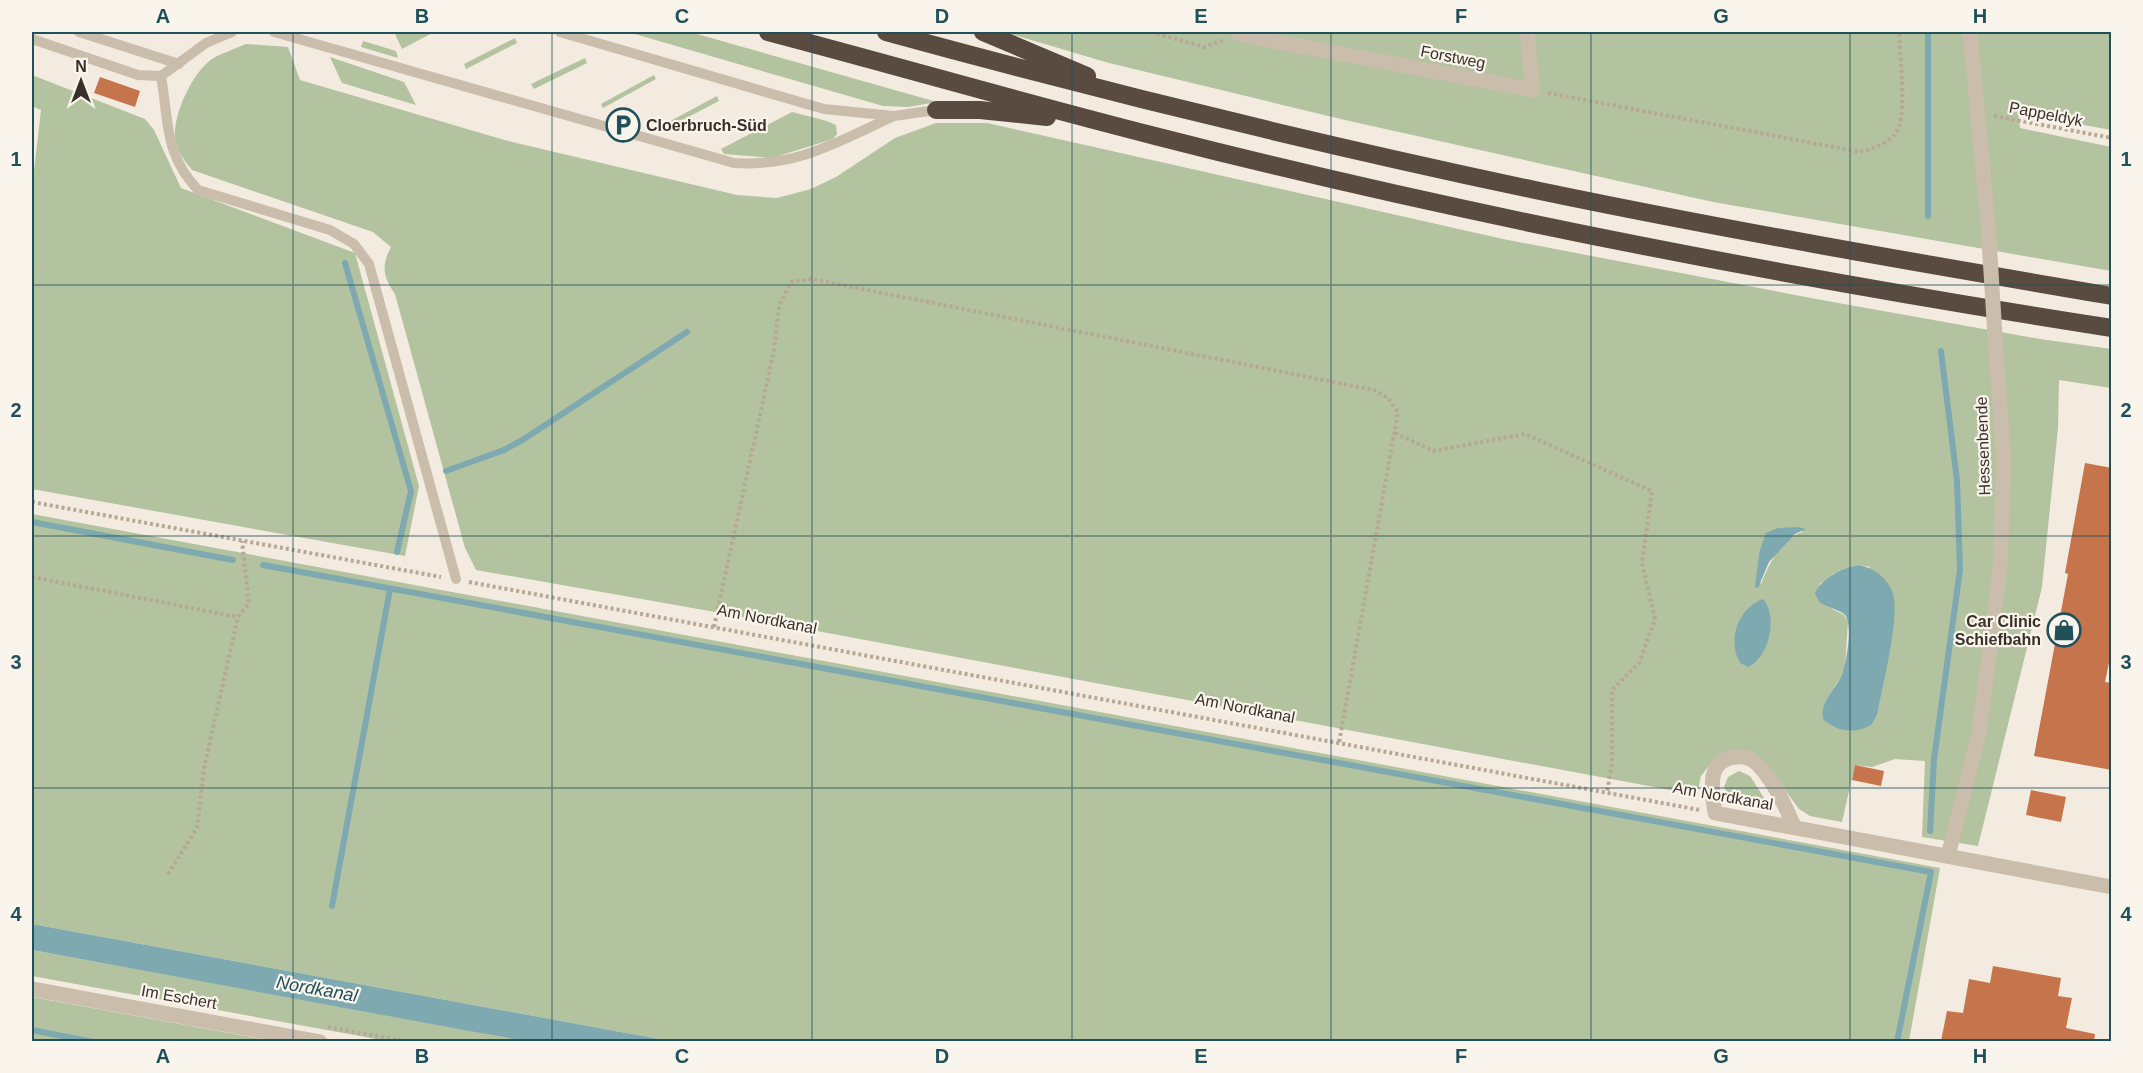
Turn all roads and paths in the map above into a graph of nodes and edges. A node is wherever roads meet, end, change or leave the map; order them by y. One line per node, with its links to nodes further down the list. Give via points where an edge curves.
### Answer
1 (79, 32): 14 (lane)
2 (232, 32): 14 (lane, via 206,43)
3 (274, 32): 20 (lane, via 734,163 763,165 794,160)
4 (560, 32): 20 (lane, via 824,109)
5 (768, 32): 21 (highway)
6 (886, 32): 17 (highway)
7 (983, 32): 17 (highway)
8 (1150, 32): 12 (path, via 1204,47)
9 (1527, 32): 16 (street)
10 (1899, 32): 16 (path, via 1899,127 1889,139 1860,152)
11 (1970, 32): 19 (street, Hessenbende)
12 (1239, 33): 16 (street, Forstweg)
13 (32, 39): 15 (lane, via 138,75)
14 (179, 64): 15 (lane)
15 (161, 76): 29 (lane, via 172,151 183,174 198,190 330,230 354,244 369,264)
16 (1533, 90)
17 (1138, 99): 23 (highway, via 1535,190 1855,252)
18 (936, 110): 20 (lane); 21 (highway, via 1029,114)
19 (1976, 113): 22 (path, Pappeldyk); 36 (street, Hessenbende, bridge, via 1988,224 2004,462 2000,569 1979,733)
20 (894, 116)
21 (1156, 137): 24 (highway, via 1568,231 1844,284)
22 (2112, 138)
23 (2112, 296)
24 (2112, 328)
25 (1395, 433): 31 (path, via 1398,412 1388,398 1374,390 802,278 791,282 779,306 774,350); 32 (path); 33 (path, via 1433,451 1525,434 1652,491 1642,563 1655,619 1639,663 1612,690 1612,762)
26 (32, 502): 27 (path, Am Nordkanal)
27 (242, 541): 29 (path, Am Nordkanal); 30 (path, via 249,603)
28 (32, 577): 30 (path)
29 (456, 579): 31 (path, Am Nordkanal)
30 (238, 617): 37 (path, via 204,768 197,828)
31 (714, 627): 32 (path, Am Nordkanal)
32 (1339, 743): 33 (path, Am Nordkanal)
33 (1607, 793): 34 (path, Am Nordkanal)
34 (1715, 813): 35 (street, Am Nordkanal); 35 (street, via 1712,776 1717,765 1740,757 1758,765)
35 (1795, 828): 36 (street, Am Nordkanal)
36 (1948, 856): 38 (street, Am Nordkanal)
37 (168, 873)
38 (2112, 887)
39 (32, 989): 40 (street, Im Eschert)
40 (320, 1041)

